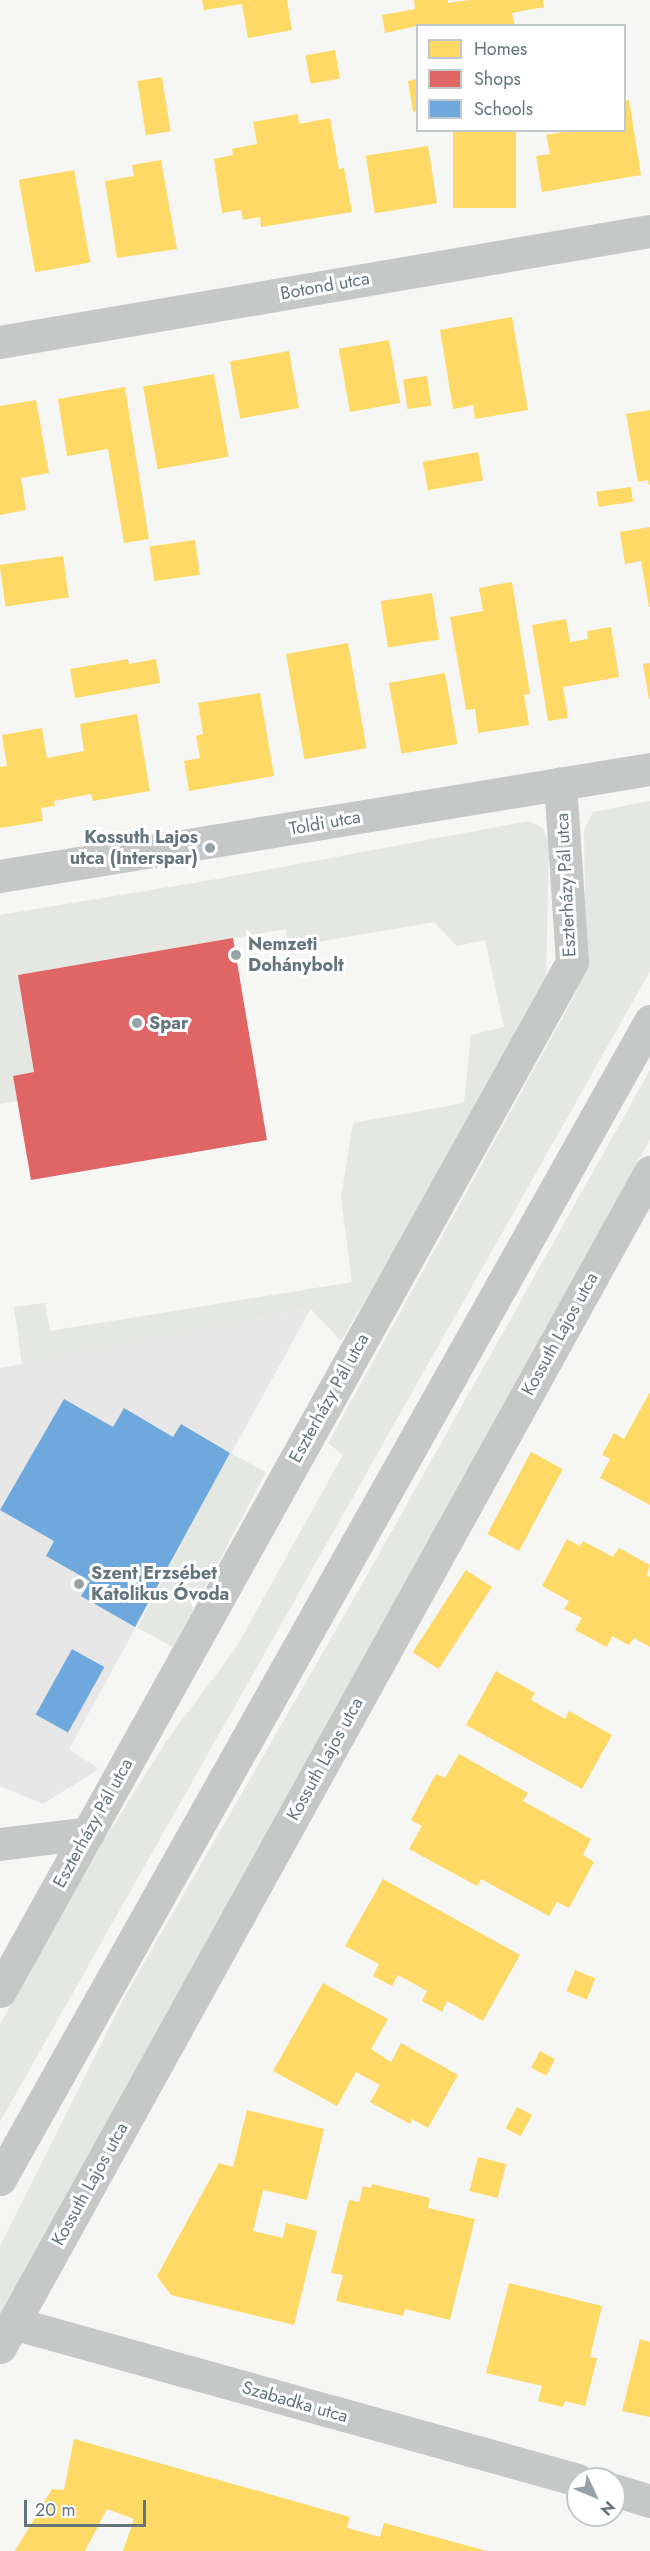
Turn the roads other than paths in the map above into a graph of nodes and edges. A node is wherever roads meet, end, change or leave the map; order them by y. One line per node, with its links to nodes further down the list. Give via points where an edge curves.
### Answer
1 (650, 231): 2 (street, Botond utca)
2 (0, 342)
3 (650, 769): 4 (street, Toldi utca)
4 (560, 783): 5 (street, Toldi utca); 8 (street, Eszterházy Pál utca, via 572,962)
5 (0, 876)
6 (650, 1021): 11 (street)
7 (650, 1172): 12 (street, Kossuth Lajos utca)
8 (88, 1833): 9 (street); 10 (street, Eszterházy Pál utca)
9 (0, 1844)
10 (0, 1991)
11 (0, 2179)
12 (6, 2335): 13 (street, Szabadka utca)
13 (566, 2477)
14 (626, 2493): 15 (street)
15 (650, 2500)

